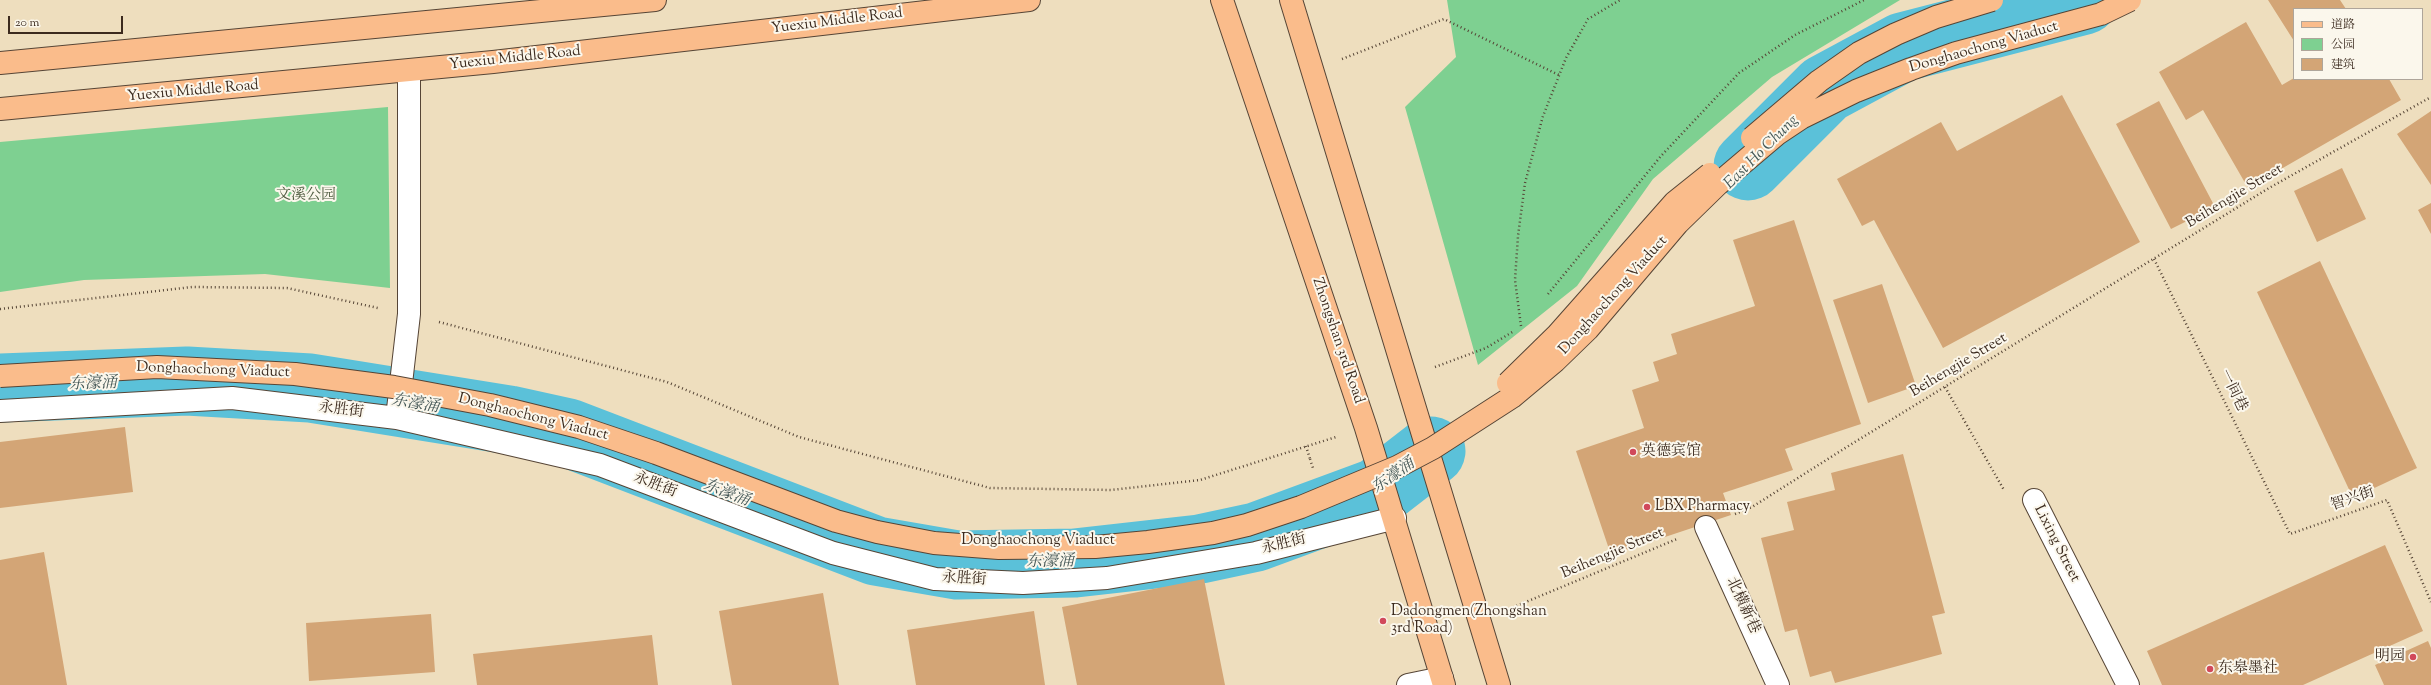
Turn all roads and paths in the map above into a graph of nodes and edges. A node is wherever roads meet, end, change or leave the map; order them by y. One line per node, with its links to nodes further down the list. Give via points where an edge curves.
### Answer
1 (656, 0): 9 (main road)
2 (1029, 0): 10 (main road, Yuexiu Middle Road)
3 (1222, 0): 27 (main road, Zhongshan 3rd Road)
4 (1291, 0): 11 (main road)
5 (1620, 0): 12 (path, via 1588,19)
6 (1864, 0): 16 (path, via 1795,35 1739,73 1661,156)
7 (1992, 0): 21 (main road, Donghaochong Viaduct, bridge, via 1936,17 1896,34 1859,53 1808,90 1732,157 1675,202 1558,334 1471,418 1423,448 1376,472 1264,516 1204,530 1089,545 979,543 933,538 846,519 694,461 579,421 463,394 328,373 166,362 88,364)
8 (2130, 0): 22 (main road, Donghaochong Viaduct, bridge, via 2101,14 1956,53 1911,69 1856,90 1801,118 1776,134 1718,184 1678,223 1582,334 1555,361 1487,414 1433,448 1355,485 1301,508 1213,533 1095,546 999,548 934,543 836,521 656,453 579,427 490,405 394,387 287,374 157,367)
9 (0, 63)
10 (409, 71): 14 (main road, Yuexiu Middle Road); 18 (lane)
11 (1313, 71): 12 (path, via 1444,19); 23 (main road)
12 (1559, 75): 20 (path, via 1543,116 1525,183 1515,280)
13 (2431, 97): 15 (path, Beihengjie Street, via 2269,188)
14 (0, 109)
15 (2154, 259): 24 (path, Beihengjie Street); 33 (path, 一间巷)
16 (1544, 300)
17 (0, 309): 18 (path, via 192,287 287,288)
18 (409, 314): 26 (lane); 28 (path, via 667,382 799,437 990,488 1111,490 1200,480)
19 (1525, 321): 20 (path)
20 (1521, 327): 23 (path, via 1486,348)
21 (0, 371)
22 (0, 376)
23 (1404, 378): 35 (main road)
24 (1945, 387): 30 (path, Lixing Street, via 2013,505); 32 (path, Beihengjie Street, via 1752,507)
25 (0, 411): 26 (lane, 永胜街, via 232,398)
26 (398, 414): 31 (lane, 永胜街, via 600,465 833,554 936,578 1023,583 1106,578 1256,552)
27 (1366, 428): 28 (path); 31 (main road, Zhongshan 3rd Road)
28 (1306, 446): 29 (path)
29 (1310, 459)
30 (2034, 500): 40 (lane, Lixing Street)
31 (1395, 518): 36 (main road, Zhongshan 3rd Road)
32 (1706, 527): 35 (path, Beihengjie Street); 39 (lane, 北横新巷)
33 (2290, 534): 34 (path, 智兴街, via 2387,500)
34 (2431, 602)
35 (1481, 621): 38 (main road)
36 (1443, 681): 37 (lane)
37 (1408, 685)
38 (1499, 685)
39 (1778, 685)
40 (2128, 685)

